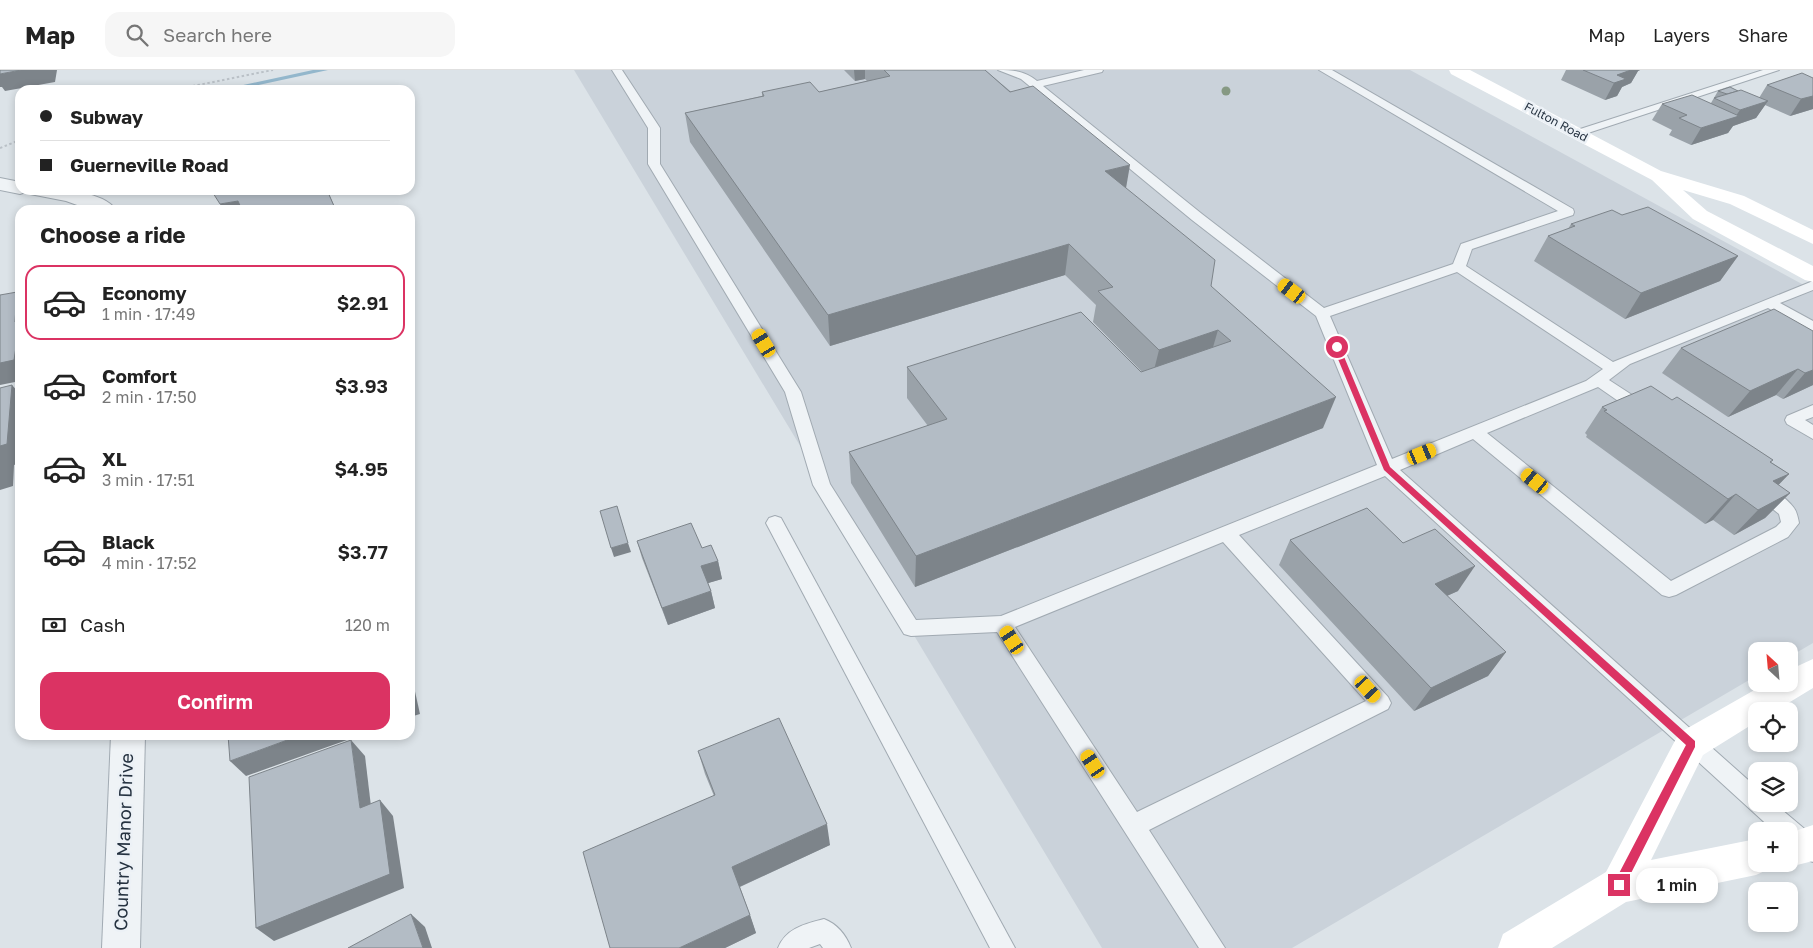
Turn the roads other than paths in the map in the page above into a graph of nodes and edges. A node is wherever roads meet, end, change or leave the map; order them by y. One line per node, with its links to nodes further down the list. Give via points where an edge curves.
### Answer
1 (617, 70): 31 (lane, via 654,128 654,164 794,392 822,485 911,628)
2 (1003, 70): 7 (lane, via 1024,77)
3 (1098, 70): 7 (lane)
4 (1324, 70): 15 (lane, via 1568,212 1466,247)
5 (1457, 70): 8 (main road, Fulton Road)
6 (1774, 70): 8 (lane)
7 (1034, 85): 19 (lane)
8 (1578, 133): 9 (main road, Fulton Road)
9 (1654, 175): 14 (main road, Fulton Road, via 1737,200); 16 (main road, Fulton Road, via 1700,215)
10 (0, 184): 11 (street)
11 (15, 187)
12 (68, 195): 13 (street)
13 (98, 205)
14 (1813, 238)
15 (1459, 267): 19 (lane); 21 (lane)
16 (1813, 275)
17 (1813, 285): 18 (lane)
18 (1769, 303): 20 (lane); 21 (lane, via 1625,361)
19 (1322, 314): 27 (lane)
20 (1813, 327)
21 (1613, 369): 22 (lane)
22 (1598, 380): 24 (lane); 25 (lane)
23 (1813, 410): 26 (lane, via 1793,420)
24 (1655, 418)
25 (1475, 432): 27 (lane); 28 (lane, via 1669,590 1782,532 1790,524 1783,506)
26 (1813, 433)
27 (1387, 468): 30 (lane); 34 (lane)
28 (1746, 480)
29 (775, 523): 44 (lane)
30 (1227, 534): 31 (lane); 37 (lane, via 1381,703)
31 (1002, 624): 37 (lane)
32 (1813, 672): 34 (main road)
33 (128, 740): 41 (street, Country Manor Drive)
34 (1692, 744): 35 (lane); 40 (main road)
35 (1748, 794)
36 (1768, 812): 38 (lane)
37 (1133, 826): 45 (lane)
38 (1805, 847)
39 (1748, 859): 40 (main road)
40 (1619, 885): 46 (main road)
41 (121, 948)
42 (790, 948): 43 (lane, via 803,937 824,931)
43 (839, 948)
44 (1003, 948)
45 (1213, 948)
46 (1517, 948)

